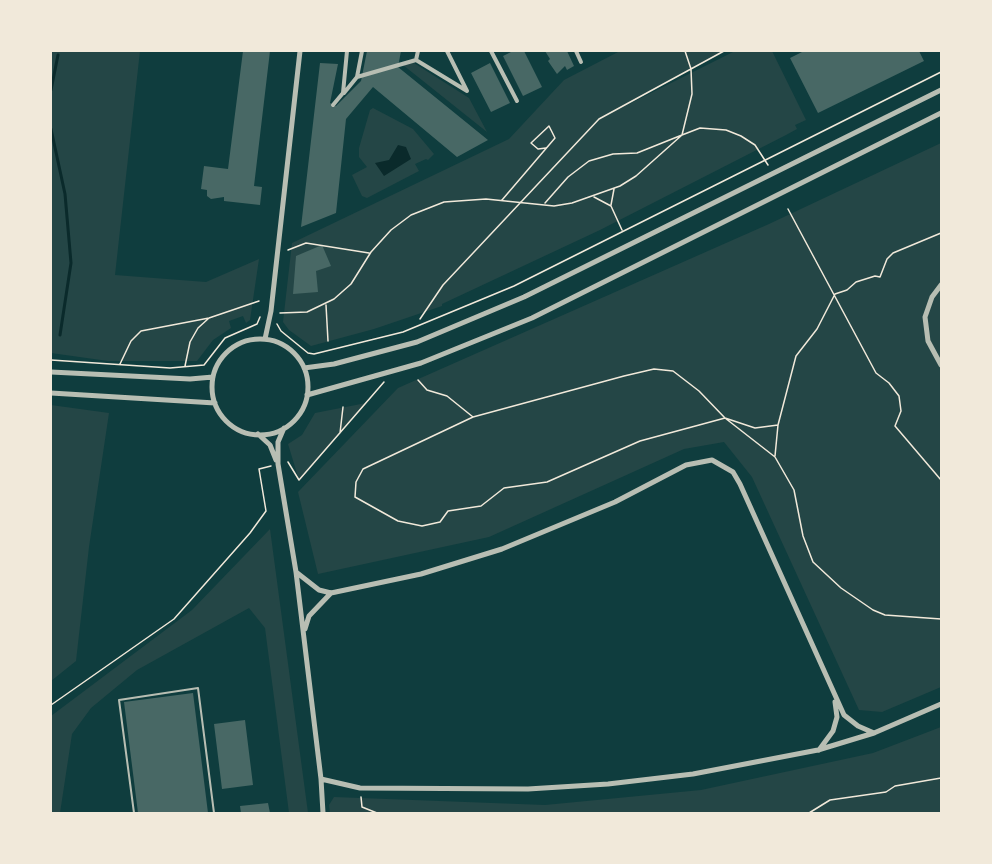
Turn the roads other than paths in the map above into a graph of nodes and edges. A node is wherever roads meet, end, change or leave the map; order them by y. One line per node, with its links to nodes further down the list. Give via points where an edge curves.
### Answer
1 (300, 51): 17 (street)
2 (347, 51): 12 (street)
3 (362, 51): 10 (street)
4 (417, 51): 8 (street)
5 (447, 51): 8 (street, via 467,91)
6 (491, 51): 13 (street)
7 (576, 51): 9 (street)
8 (416, 60): 10 (street)
9 (582, 62)
10 (357, 77): 12 (street)
11 (941, 90): 19 (street, via 524,297 417,342)
12 (343, 93): 14 (street)
13 (517, 100)
14 (333, 105)
15 (941, 113): 23 (street, via 532,318 393,372)
16 (941, 285): 18 (street, via 925,317 928,341)
17 (265, 339): 19 (street, via 289,348); 21 (street, via 252,339 227,352)
18 (941, 365)
19 (304, 368): 23 (street)
20 (51, 372): 21 (street)
21 (213, 377): 24 (street)
22 (51, 393): 24 (street)
23 (307, 395): 25 (street, via 303,408)
24 (215, 403): 26 (street, via 231,425)
25 (284, 428): 26 (street); 27 (street, via 278,442)
26 (258, 434): 27 (street, via 270,445)
27 (278, 464): 28 (street)
28 (296, 572): 29 (street, via 319,590); 30 (street)
29 (331, 593): 30 (street, via 309,616); 31 (street, via 421,574 502,549 615,502 686,465 712,460 733,472 740,484)
30 (304, 634): 35 (street)
31 (835, 697): 33 (street, via 844,715); 34 (street, via 837,717 833,731)
32 (941, 704): 33 (street)
33 (874, 733): 34 (street)
34 (818, 750): 35 (street, via 693,774 608,784 517,789 360,788)
35 (321, 779): 38 (street)
36 (134, 813): 37 (lane, via 119,700 198,688)
37 (214, 813)
38 (323, 813)

